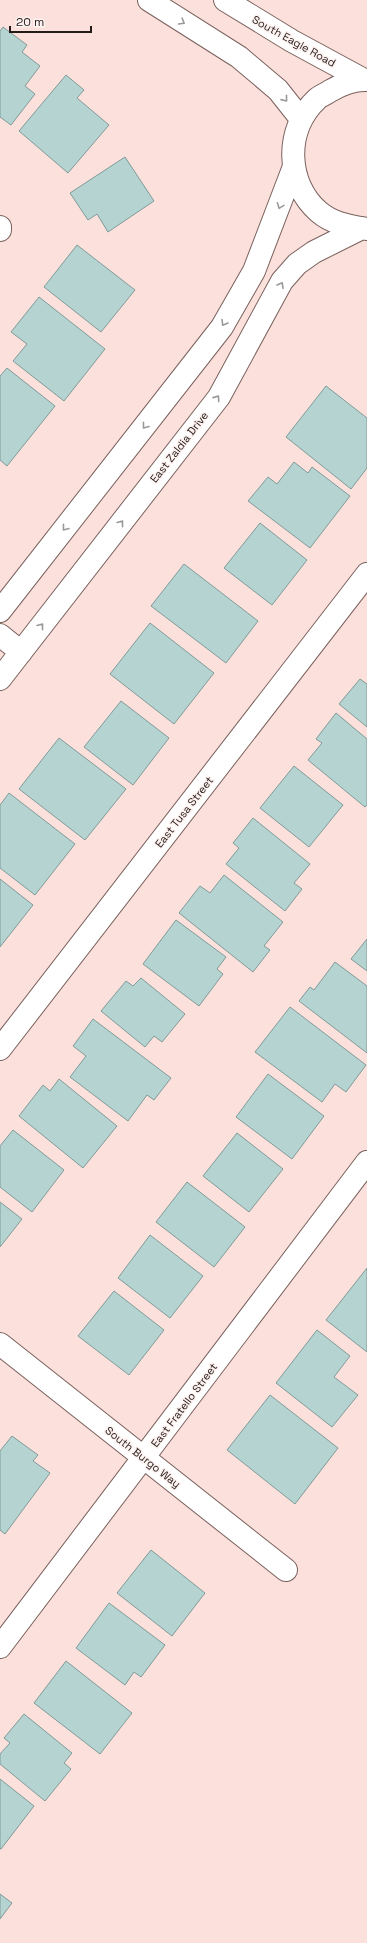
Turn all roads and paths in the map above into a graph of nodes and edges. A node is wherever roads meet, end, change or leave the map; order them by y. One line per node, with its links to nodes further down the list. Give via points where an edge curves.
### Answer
1 (149, 0): 4 (street, one-way to 4, via 239,57 278,90)
2 (224, 0): 3 (street, South Eagle Road, via 262,24)
3 (365, 80): 4 (street, via 339,85 317,99)
4 (301, 119): 5 (street, via 293,144)
5 (293, 169): 6 (street, via 303,193 319,212 342,225); 8 (street, one-way to 8, via 254,272 222,327)
6 (364, 229): 10 (street, East Zaldia Drive, one-way to 6, via 218,397 282,281 297,264 314,252)
7 (367, 574): 12 (street, East Tusa Street)
8 (0, 611)
9 (0, 635): 10 (street)
10 (21, 652): 11 (street, East Zaldia Drive)
11 (0, 679)
12 (0, 1049)
13 (367, 1162): 15 (street, East Fratello Street)
14 (0, 1344): 15 (street, South Burgo Way)
15 (143, 1458): 16 (street, South Burgo Way); 17 (street, East Fratello Street)
16 (286, 1570)
17 (0, 1647)

